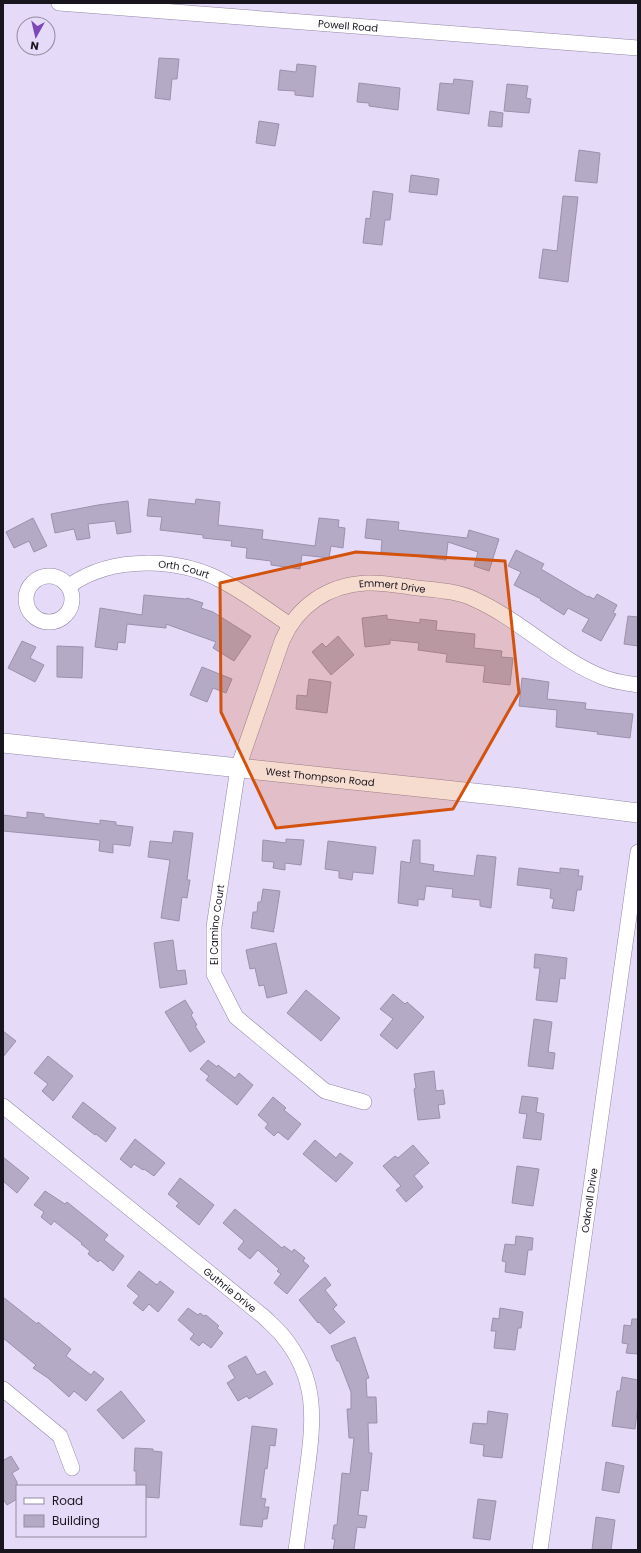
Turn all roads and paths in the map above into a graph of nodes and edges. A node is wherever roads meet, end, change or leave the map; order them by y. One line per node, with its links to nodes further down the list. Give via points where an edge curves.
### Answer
1 (59, 3): 2 (street, Powell Road)
2 (638, 48)
3 (69, 586): 4 (street, Orth Court, via 104,569 160,563 178,566 225,582)
4 (290, 625): 5 (street, Emmert Drive, via 305,607 317,598 350,585 376,583 461,594 489,606 583,668 607,679); 7 (street, Emmert Drive, via 282,641)
5 (638, 685)
6 (3, 743): 7 (main road, West Thompson Road)
7 (238, 768): 8 (main road, West Thompson Road); 10 (street, El Camino Court, via 214,927 214,974 236,1017 325,1091)
8 (638, 812)
9 (638, 852): 15 (street, Oaknoll Drive)
10 (364, 1102)
11 (3, 1106): 14 (street, Guthrie Drive, via 264,1317 290,1346 307,1380 313,1418)
12 (3, 1390): 13 (street, via 60,1436)
13 (72, 1468)
14 (296, 1550)
15 (540, 1550)

